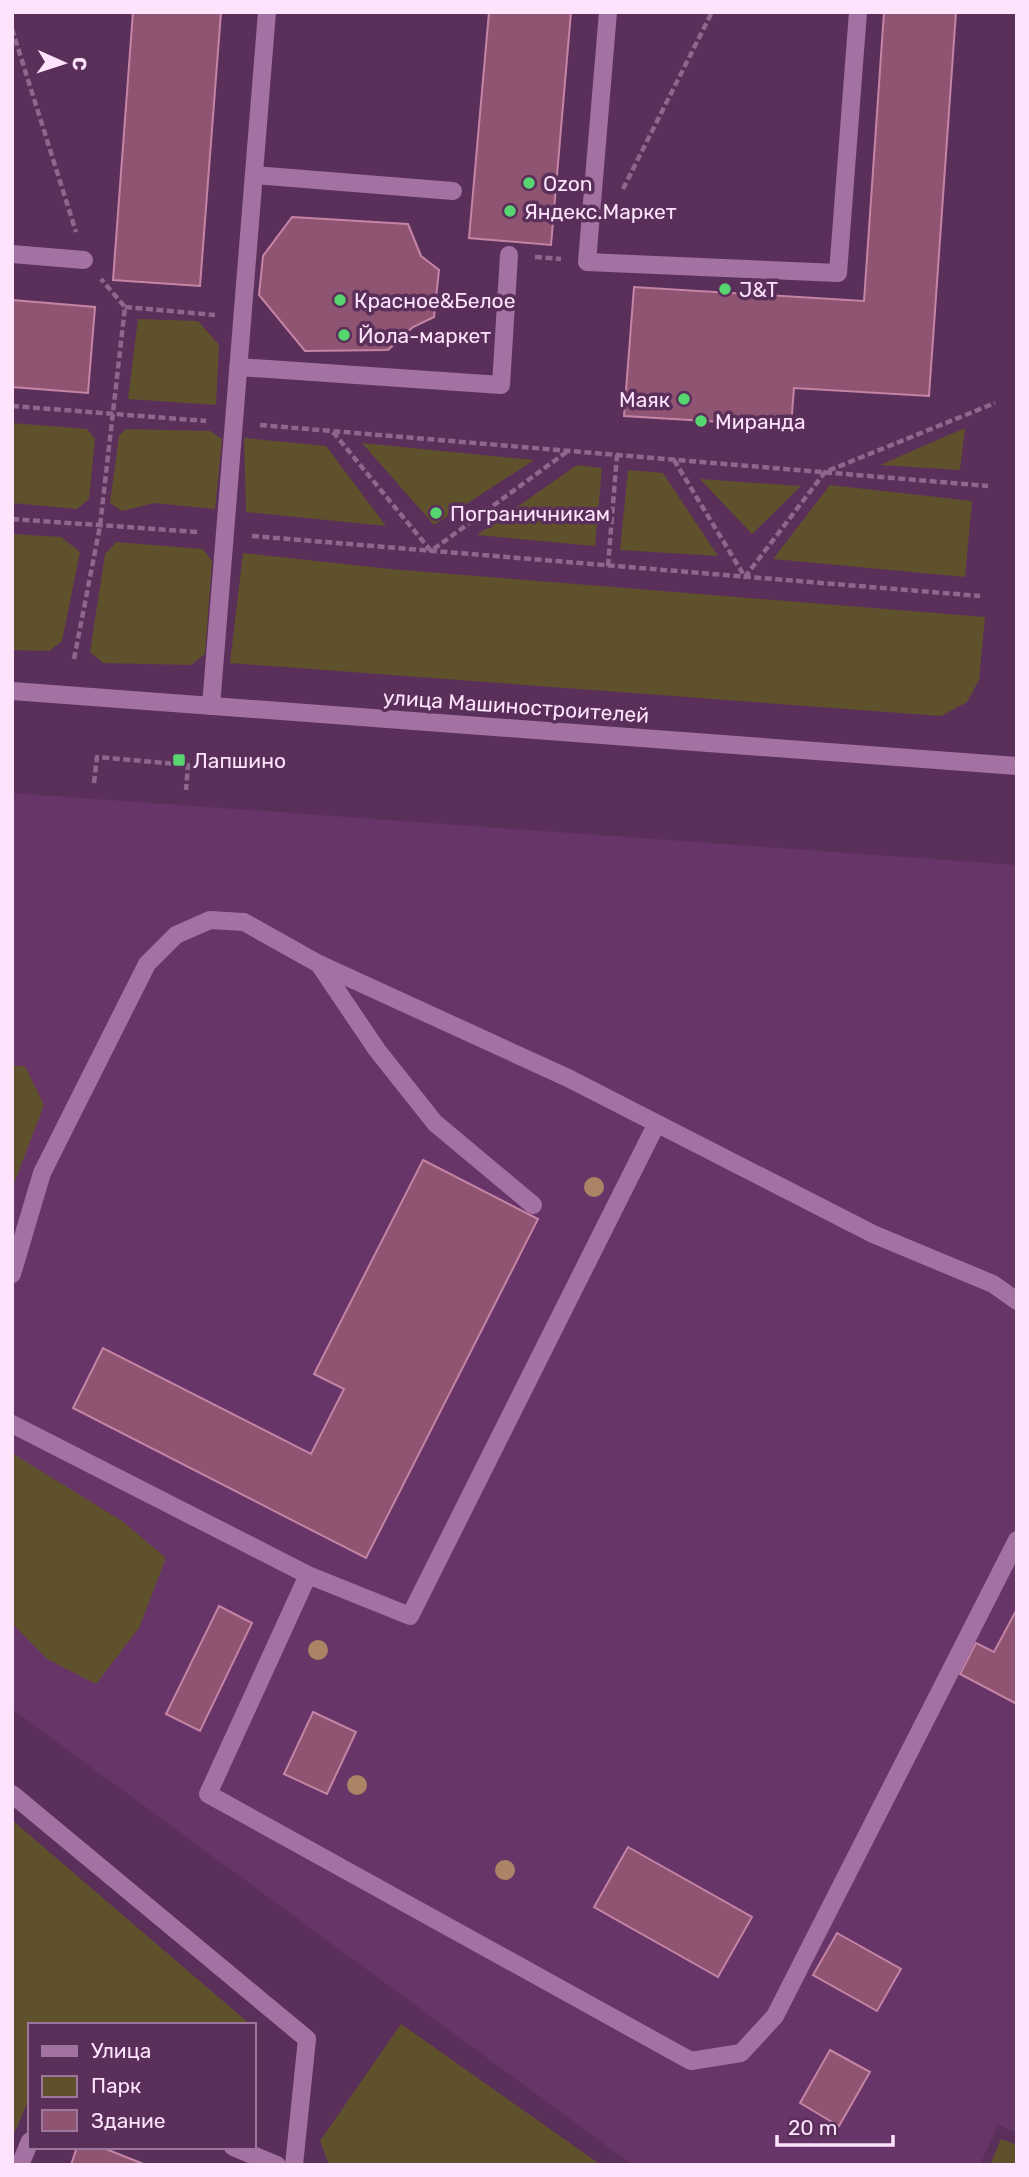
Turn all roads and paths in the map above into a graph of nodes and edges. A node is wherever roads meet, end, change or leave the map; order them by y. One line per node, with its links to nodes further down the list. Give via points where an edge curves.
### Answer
1 (267, 12): 6 (main road)
2 (608, 12): 12 (main road)
3 (712, 12): 8 (path)
4 (858, 12): 12 (main road, via 838,273)
5 (12, 29): 11 (path)
6 (254, 175): 7 (main road); 14 (main road)
7 (453, 191)
8 (618, 199)
9 (12, 254): 11 (main road)
10 (509, 255): 12 (path); 15 (main road, via 500,385)
11 (84, 260): 13 (path)
12 (586, 262)
13 (125, 307): 14 (path); 18 (path)
14 (243, 317): 15 (main road)
15 (238, 367): 19 (main road)
16 (995, 403): 24 (path)
17 (12, 406): 18 (path)
18 (115, 415): 19 (path); 27 (path)
19 (234, 423): 20 (path); 28 (main road)
20 (333, 431): 21 (path); 29 (path)
21 (568, 451): 22 (path); 29 (path)
22 (617, 455): 23 (path); 30 (path)
23 (674, 459): 24 (path); 31 (path)
24 (825, 472): 25 (path); 31 (path)
25 (988, 486)
26 (12, 519): 27 (path)
27 (100, 526): 28 (path); 33 (path)
28 (225, 534): 29 (path); 35 (main road)
29 (431, 551): 30 (path)
30 (608, 566): 31 (path)
31 (745, 577): 32 (path)
32 (980, 597)
33 (74, 659)
34 (12, 691): 35 (main road, улица Машиностроителей)
35 (211, 706): 36 (main road, улица Машиностроителей)
36 (1017, 765)
37 (94, 783): 38 (path, via 97,757 188,765)
38 (186, 790)
39 (319, 964): 40 (main road, via 568,1078); 41 (main road, via 377,1050 435,1123); 42 (main road, via 244,922 210,920 176,934 147,964 42,1173)
40 (656, 1125): 43 (main road, via 873,1234 993,1284); 46 (main road, via 410,1616)
41 (533, 1205)
42 (12, 1274)
43 (1017, 1301)
44 (12, 1424): 46 (main road)
45 (1017, 1540): 46 (main road, via 775,2016 741,2053 691,2061 208,1794)
46 (308, 1575)
47 (12, 1794): 52 (main road, via 307,2039)
48 (28, 2146): 50 (main road)
49 (238, 2149): 51 (main road)
50 (20, 2165)
51 (277, 2165)
52 (294, 2165)

